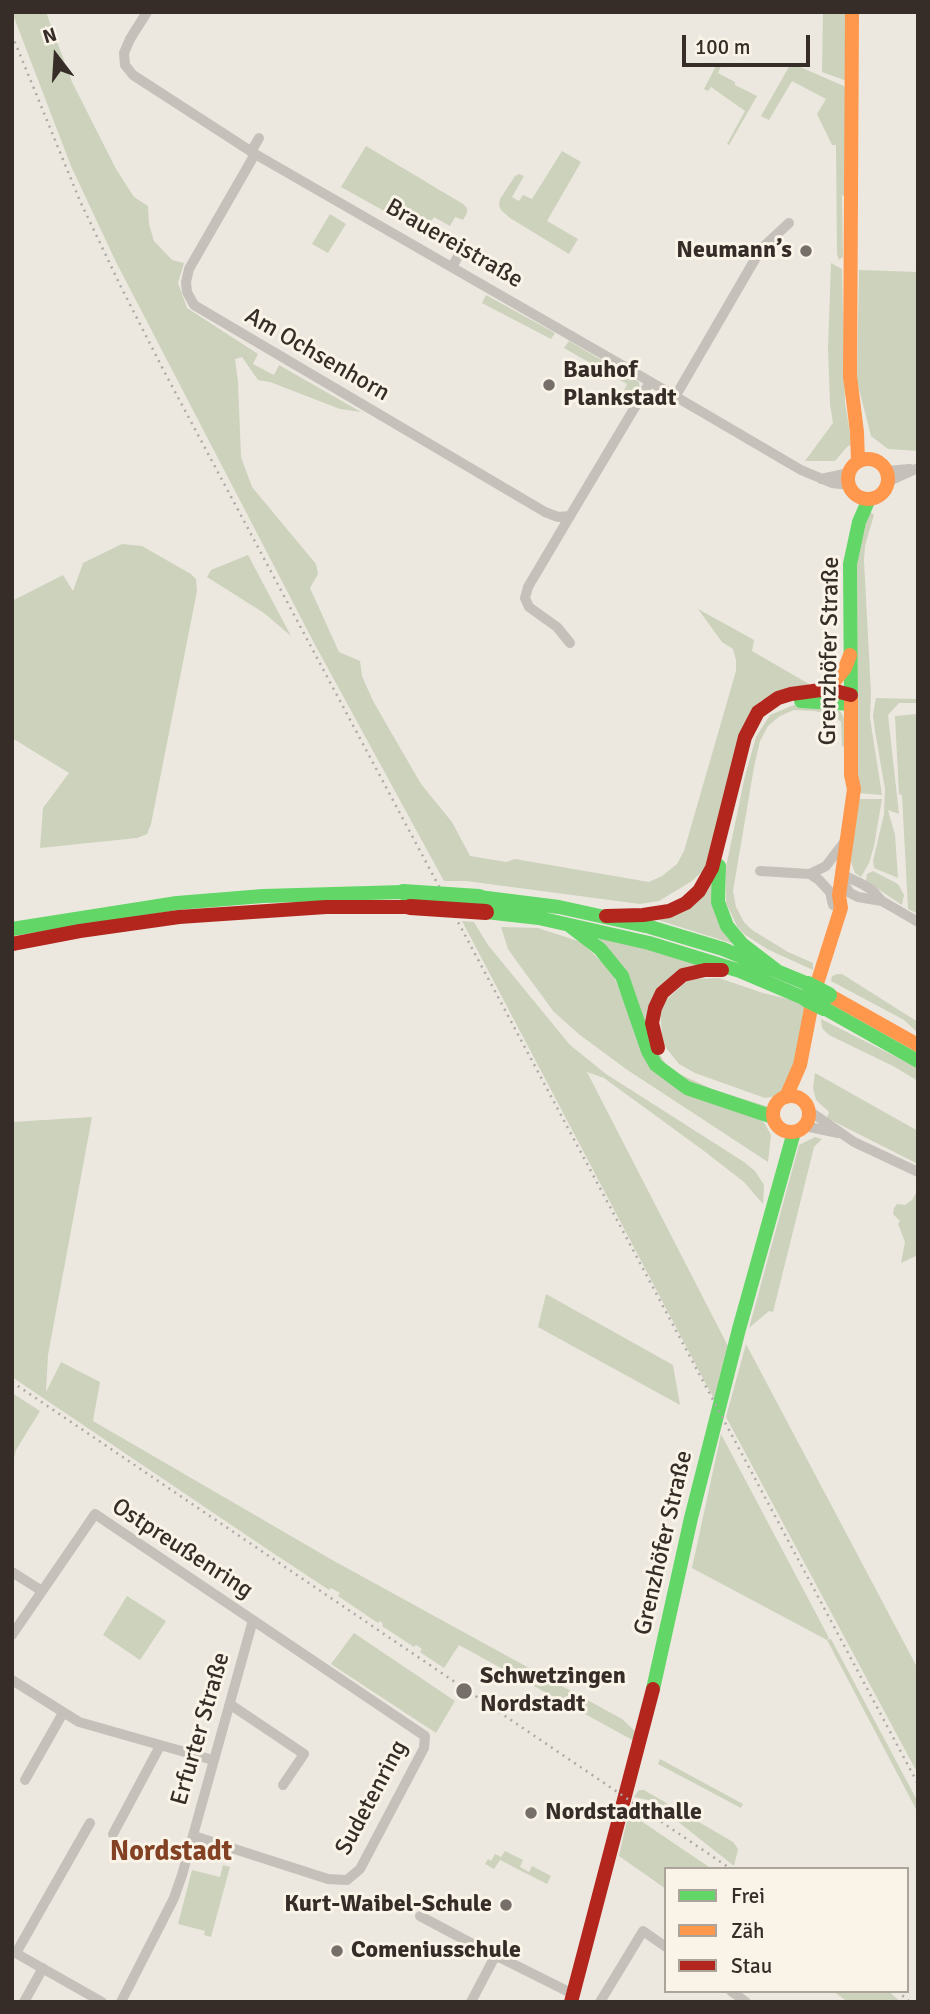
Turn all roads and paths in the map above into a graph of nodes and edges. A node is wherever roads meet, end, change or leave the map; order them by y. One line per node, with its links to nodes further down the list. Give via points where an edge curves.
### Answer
1 (147, 12): 4 (street, Brauereistraße, via 124,53 132,75)
2 (852, 12): 12 (main road, via 850,376)
3 (259, 138): 4 (street)
4 (253, 153): 7 (street, Brauereistraße); 13 (street, Am Ochsenhorn, via 189,269 187,292 194,306 545,512)
5 (789, 223): 9 (street, via 761,249)
6 (460, 253): 7 (street)
7 (452, 267): 8 (street, Brauereistraße)
8 (650, 382): 9 (street, Brauereistraße); 13 (street)
9 (676, 397): 12 (street, Brauereistraße, via 801,470 821,479)
10 (918, 468): 11 (street)
11 (887, 476): 12 (main road, via 879,463); 12 (main road, via 881,493)
12 (858, 479): 15 (main road, Grenzhöfer Straße, via 859,522 850,564)
13 (570, 516): 14 (street, via 525,598 529,607)
14 (570, 643)
15 (850, 654): 16 (main road); 17 (main road, Grenzhöfer Straße)
16 (828, 690): 17 (main road); 26 (main road, via 778,698 753,719 717,853 699,891 669,911)
17 (851, 700): 18 (main road, Grenzhöfer Straße, via 854,804); 31 (main road, via 785,703 760,719 748,742 718,873 718,902 732,934)
18 (847, 838): 20 (street, via 826,866); 21 (main road, Grenzhöfer Straße)
19 (760, 871): 20 (street)
20 (810, 874): 21 (street, via 830,892)
21 (839, 893): 22 (street); 22 (street); 24 (street, via 872,890); 37 (main road, Grenzhöfer Straße, via 828,927 830,937 814,993)
22 (858, 897): 24 (street)
23 (407, 900): 25 (main road, bridge); 29 (main road, via 276,895 177,903); 30 (main road, via 188,916)
24 (882, 901): 27 (street)
25 (483, 904): 26 (main road); 28 (main road)
26 (606, 916): 31 (main road, via 704,943)
27 (918, 922)
28 (567, 923): 32 (main road); 37 (main road, via 600,949 622,976 648,1051 667,1075 687,1088)
29 (12, 929)
30 (12, 944)
31 (776, 970): 33 (main road)
32 (740, 971): 33 (main road); 37 (main road, via 695,971 671,983 655,1008 652,1023 657,1047 674,1069 690,1077)
33 (807, 992): 34 (main road, bridge)
34 (827, 1001): 35 (main road); 36 (main road)
35 (918, 1045)
36 (918, 1061)
37 (791, 1114): 38 (street); 38 (street); 59 (main road, Grenzhöfer Straße, via 691,1518 658,1672)
38 (844, 1134): 39 (street)
39 (918, 1172)
40 (12, 1572): 41 (street)
41 (42, 1591): 42 (street, Ostpreußenring, via 95,1514); 43 (street, Ostpreußenring)
42 (253, 1620): 45 (street, Erfurter Straße); 53 (street, Sudetenring, via 422,1732 426,1744 360,1869 347,1880 328,1879)
43 (12, 1636)
44 (12, 1680): 46 (street)
45 (231, 1705): 48 (street, Erfurter Straße); 50 (street, via 304,1754)
46 (63, 1713): 47 (street); 49 (street)
47 (160, 1746): 48 (street); 52 (street)
48 (213, 1760): 53 (street, Erfurter Straße)
49 (24, 1780)
50 (283, 1785)
51 (90, 1823): 56 (street)
52 (113, 1834)
53 (194, 1836): 62 (street, Erfurter Straße, via 174,1898)
54 (420, 1916): 57 (street)
55 (664, 1946): 64 (street, via 643,1931)
56 (14, 1952): 58 (street)
57 (490, 1955): 59 (street); 63 (street, via 492,1962)
58 (43, 1968): 60 (street); 61 (street)
59 (572, 1998)
60 (24, 2002)
61 (102, 2002)
62 (121, 2002)
63 (471, 2002)
64 (600, 2002)

